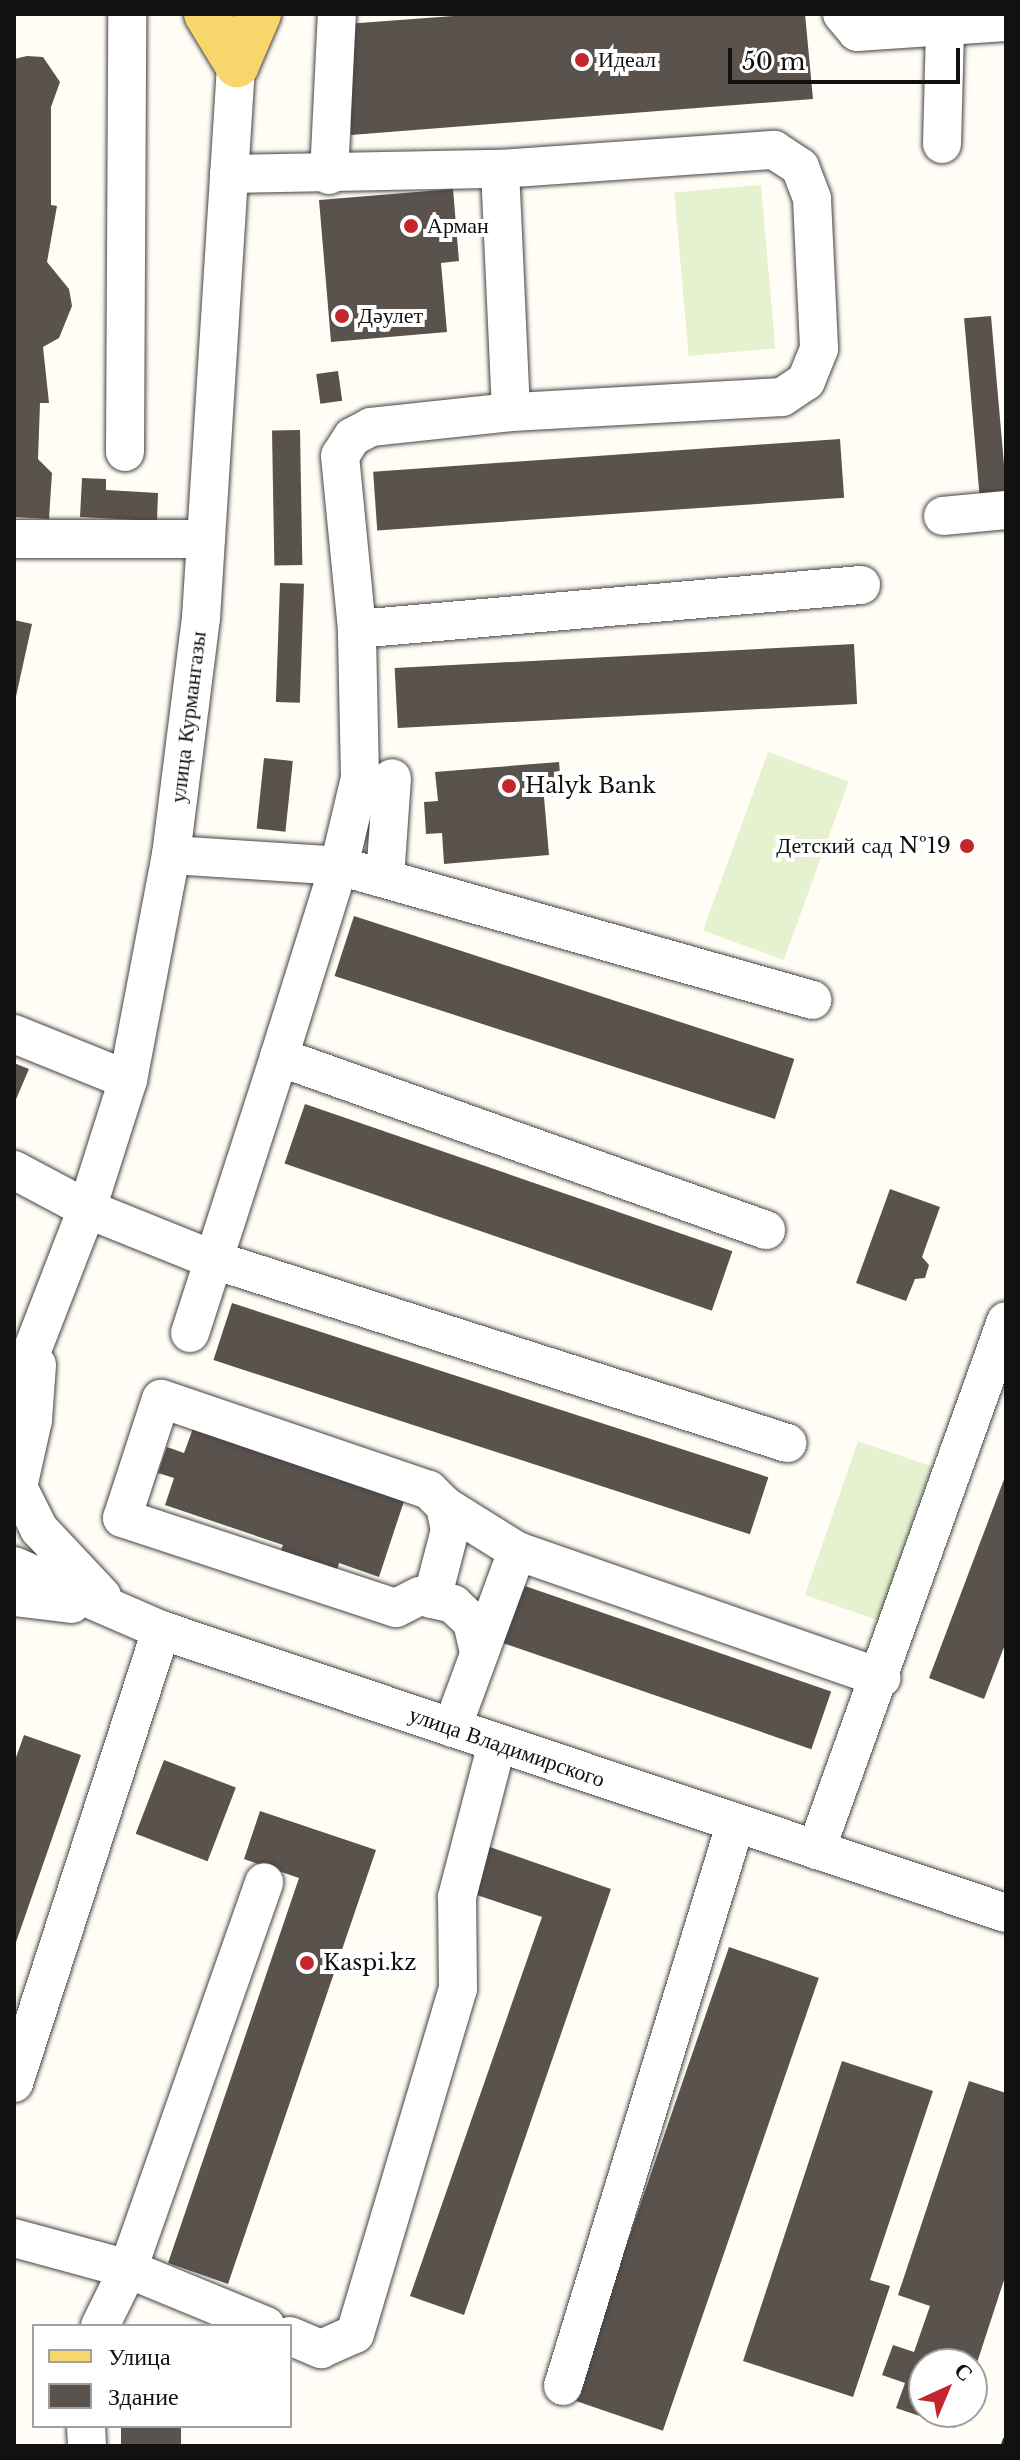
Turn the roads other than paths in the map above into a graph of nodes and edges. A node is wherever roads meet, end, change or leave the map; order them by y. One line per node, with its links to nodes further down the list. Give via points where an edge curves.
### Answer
1 (127, 14): 15 (street)
2 (206, 14): 9 (main road)
3 (240, 14): 9 (street, улица Курмангазы)
4 (259, 14): 9 (main road)
5 (337, 14): 13 (street)
6 (842, 14): 8 (street, via 857,32)
7 (1006, 22): 8 (street)
8 (945, 26): 10 (street)
9 (237, 65): 12 (street, улица Курмангазы)
10 (942, 144)
11 (500, 169): 13 (street); 14 (street); 14 (street, via 774,150 800,167 812,199 819,349 806,381 782,397)
12 (229, 174): 13 (street); 19 (street, улица Курмангазы)
13 (329, 175)
14 (511, 412): 21 (street, via 371,427 352,437 340,456)
15 (125, 452)
16 (1006, 510): 17 (street)
17 (943, 516)
18 (14, 539): 19 (street)
19 (206, 539): 23 (street, улица Курмангазы)
20 (861, 585): 21 (street)
21 (357, 629): 24 (street, via 360,778)
22 (392, 778): 25 (street)
23 (171, 855): 24 (street); 29 (street, улица Курмангазы)
24 (339, 866): 25 (street); 28 (street)
25 (385, 878): 26 (street)
26 (812, 1000)
27 (14, 1034): 29 (street)
28 (279, 1057): 32 (street); 33 (street)
29 (128, 1080): 31 (street, улица Курмангазы)
30 (14, 1170): 31 (street)
31 (87, 1209): 33 (street); 36 (street, улица Курмангазы)
32 (766, 1230)
33 (214, 1260): 35 (street); 38 (street)
34 (1006, 1321): 47 (street)
35 (190, 1333)
36 (27, 1350): 37 (street, улица Курмангазы); 44 (street, via 33,1420 18,1487 39,1529)
37 (14, 1397)
38 (787, 1443)
39 (445, 1506): 40 (street); 43 (street, via 450,1530); 43 (street, via 429,1490 161,1399 122,1518 396,1608 420,1596)
40 (517, 1551): 46 (street); 47 (street)
41 (14, 1566): 44 (street, улица Владимирского)
42 (14, 1597): 44 (street)
43 (432, 1599): 46 (street, via 453,1604 472,1622)
44 (115, 1610): 45 (street, улица Владимирского)
45 (161, 1630): 48 (street, улица Владимирского); 54 (street)
46 (479, 1653): 48 (street)
47 (881, 1678): 51 (street)
48 (452, 1728): 49 (street, улица Владимирского)
49 (497, 1743): 50 (street, улица Владимирского); 59 (street, via 457,1897 458,1989 355,2334 321,2349)
50 (735, 1825): 51 (street, улица Владимирского); 60 (street)
51 (816, 1850): 53 (street, улица Владимирского)
52 (264, 1882): 56 (street)
53 (1006, 1913)
54 (14, 2083)
55 (14, 2238): 56 (street)
56 (128, 2269): 57 (street); 58 (street)
57 (101, 2324)
58 (261, 2324)
59 (292, 2337)
60 (563, 2386)

